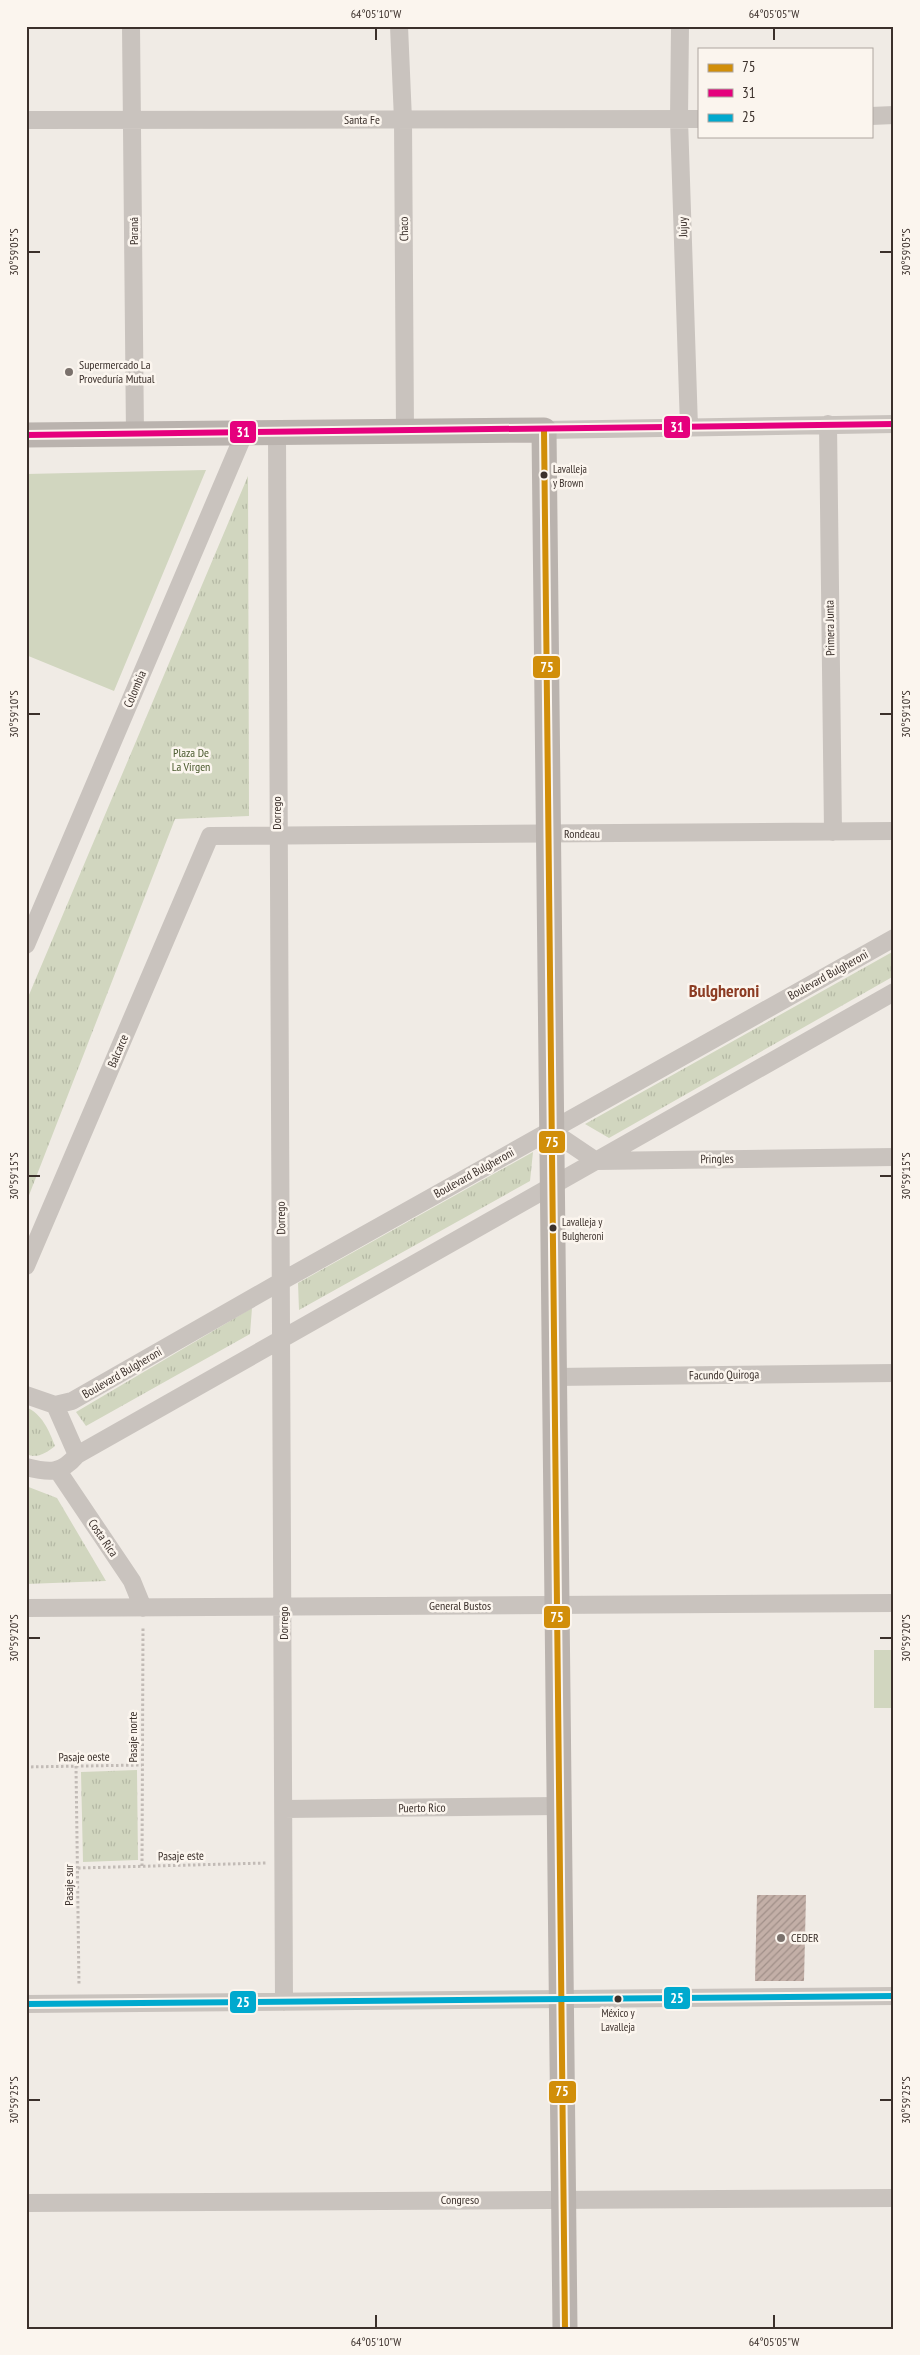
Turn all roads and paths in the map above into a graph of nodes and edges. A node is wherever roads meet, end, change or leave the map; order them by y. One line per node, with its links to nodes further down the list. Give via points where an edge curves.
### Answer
1 (131, 26): 6 (street, Paraná)
2 (399, 26): 10 (street, Chaco)
3 (680, 26): 7 (street, Jujuy)
4 (894, 115): 5 (street)
5 (872, 116)
6 (133, 119): 9 (street, Santa Fe); 10 (street, Santa Fe); 19 (street, Paraná)
7 (679, 119): 8 (street, Santa Fe); 10 (street, Santa Fe); 13 (street, Jujuy)
8 (698, 119)
9 (26, 120)
10 (402, 120): 15 (street, Chaco)
11 (828, 424): 12 (street); 13 (street); 21 (street, Primera Junta)
12 (894, 424)
13 (689, 427): 14 (street)
14 (544, 430): 15 (street); 22 (street)
15 (405, 432): 17 (street)
16 (244, 434): 17 (street); 19 (street); 26 (street, Colombia)
17 (277, 434): 24 (street, Dorrego)
18 (26, 435): 19 (street)
19 (135, 435)
20 (894, 831): 21 (street, Rondeau)
21 (833, 832): 22 (street, Rondeau)
22 (548, 834): 24 (street, Rondeau); 28 (street)
23 (210, 836): 24 (street, Rondeau); 32 (street, Balcarce)
24 (277, 836): 33 (street, Dorrego)
25 (894, 938): 28 (street, Boulevard Bulgheroni)
26 (26, 945)
27 (894, 992): 30 (street)
28 (550, 1130): 30 (street); 31 (street); 33 (street, Boulevard Bulgheroni)
29 (894, 1157): 30 (street, Pringles)
30 (596, 1161): 31 (street)
31 (552, 1186): 34 (street); 36 (street)
32 (26, 1266)
33 (282, 1281): 34 (street, Dorrego); 38 (street, Boulevard Bulgheroni, via 72,1401)
34 (282, 1339): 39 (street); 44 (street, Dorrego)
35 (894, 1373): 36 (street, Facundo Quiroga)
36 (554, 1378): 43 (street)
37 (26, 1395): 38 (street)
38 (54, 1405): 39 (street)
39 (77, 1455): 41 (street)
40 (26, 1467): 41 (street)
41 (58, 1471): 46 (street, Costa Rica, via 132,1581)
42 (894, 1602): 43 (street, General Bustos)
43 (557, 1605): 44 (street, General Bustos); 50 (street)
44 (284, 1607): 46 (street, General Bustos); 51 (street, Dorrego)
45 (26, 1608): 46 (street, General Bustos)
46 (143, 1608): 47 (path, Pasaje norte)
47 (142, 1765): 48 (path, Pasaje oeste); 53 (path, Pasaje norte)
48 (76, 1766): 49 (path, Pasaje oeste); 54 (path, Pasaje sur)
49 (26, 1767)
50 (559, 1806): 51 (street, Puerto Rico); 56 (street)
51 (284, 1809): 52 (street, Dorrego)
52 (284, 1862): 53 (path, Pasaje este); 57 (street, Dorrego)
53 (142, 1866): 54 (path, Pasaje este)
54 (78, 1868): 59 (path, Pasaje sur)
55 (894, 1996): 56 (street)
56 (561, 1999): 57 (street); 61 (street)
57 (284, 2002): 59 (street)
58 (26, 2004): 59 (street)
59 (79, 2004)
60 (894, 2198): 61 (street, Congreso)
61 (563, 2200): 62 (street, Congreso); 63 (street)
62 (26, 2202)
63 (564, 2329)

